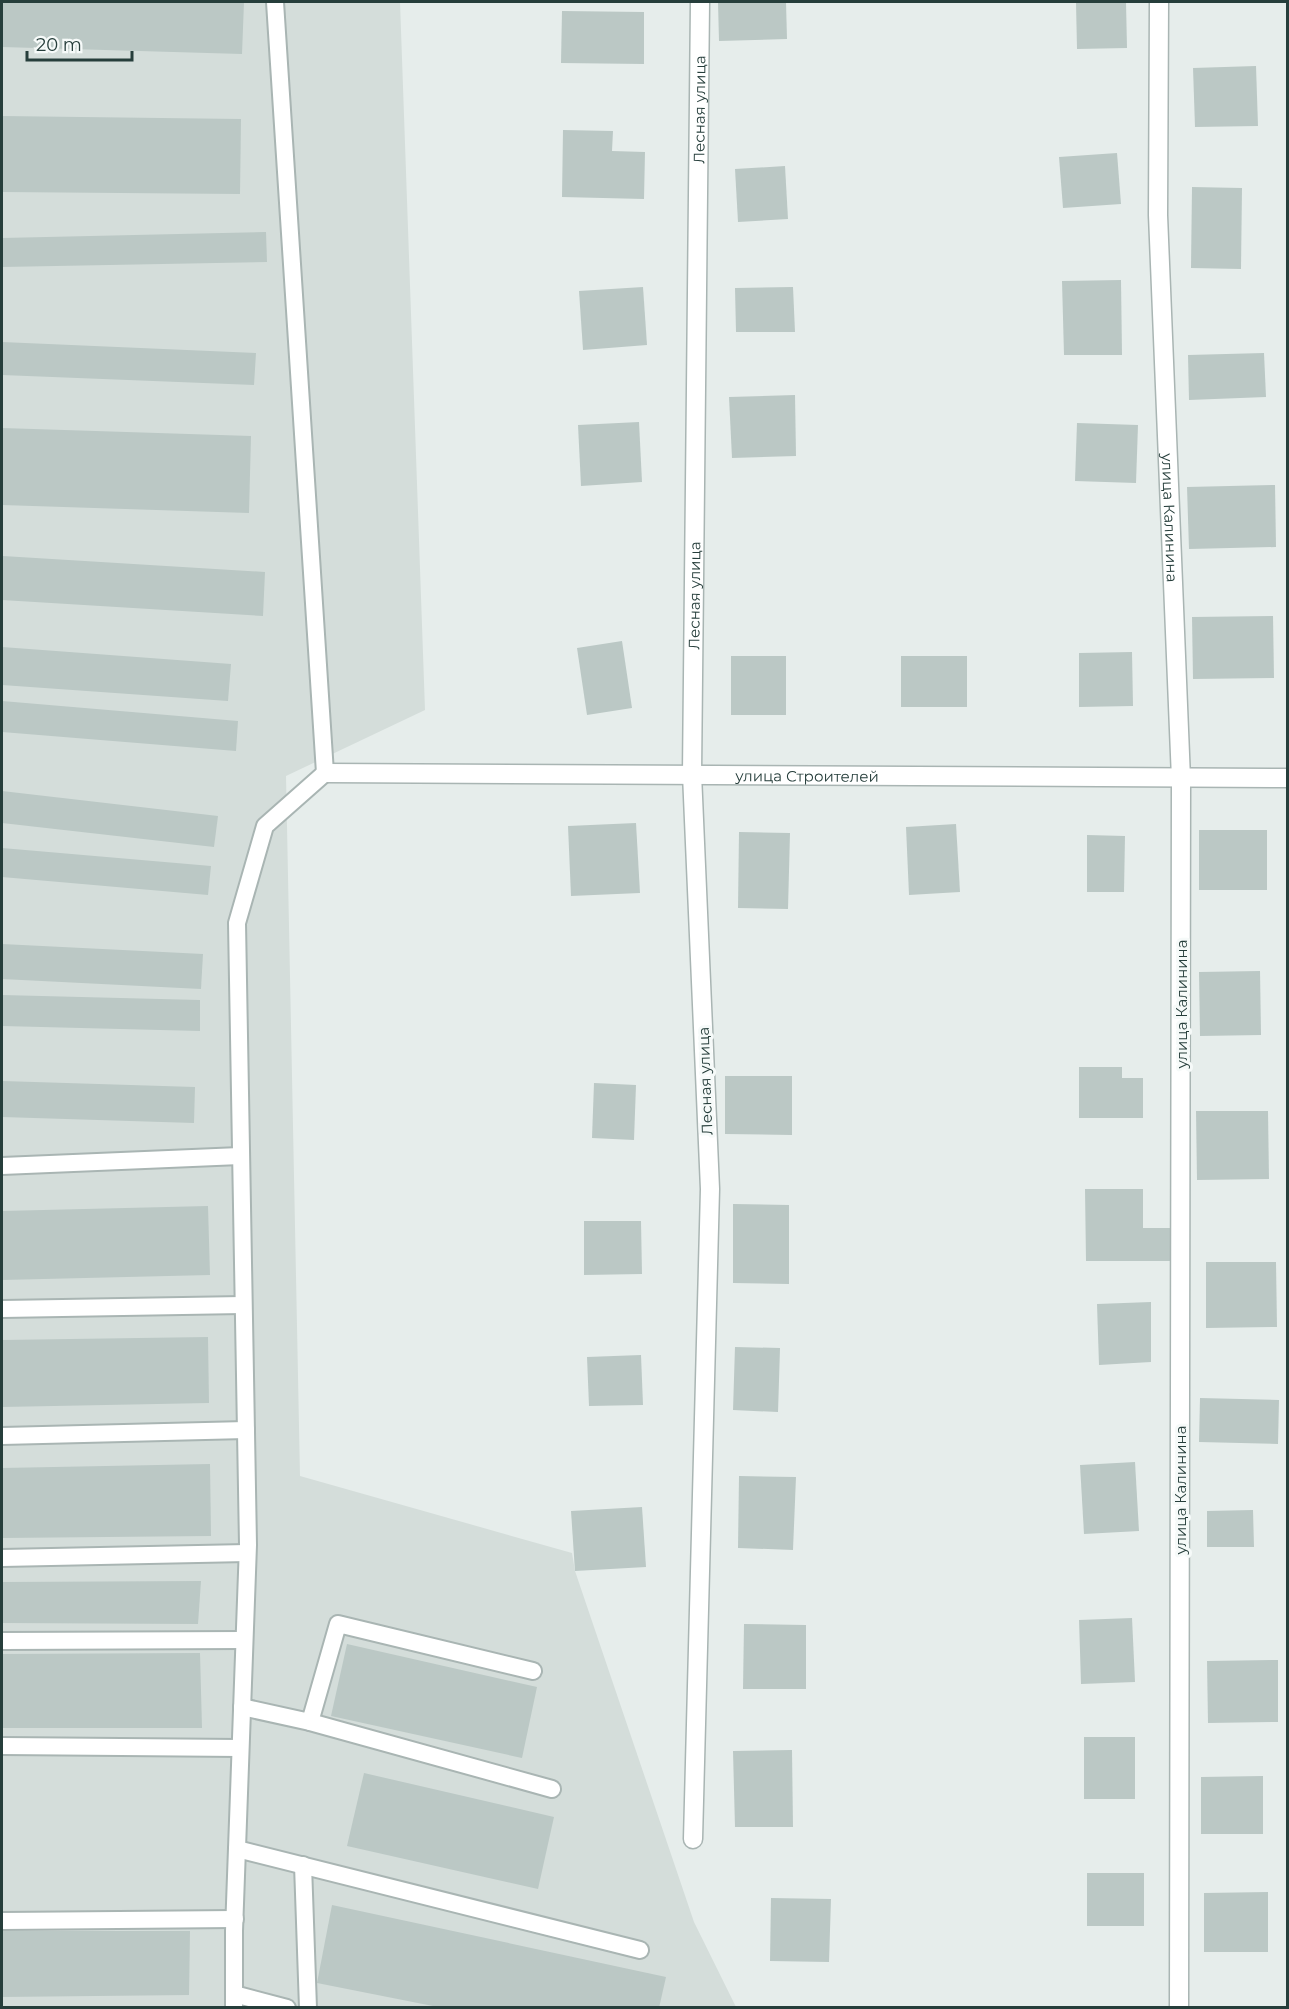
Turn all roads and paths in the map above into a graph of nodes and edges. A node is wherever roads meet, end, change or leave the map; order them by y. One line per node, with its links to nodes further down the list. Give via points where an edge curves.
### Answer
1 (274, 2): 4 (lane)
2 (700, 2): 5 (street, Лесная улица)
3 (1159, 2): 7 (street, улица Калинина, via 1158,215)
4 (325, 773): 5 (street, улица Строителей); 8 (lane, via 265,825 237,923)
5 (692, 774): 7 (street, улица Строителей); 24 (street, Лесная улица, via 710,1189)
6 (1287, 778): 7 (street, улица Строителей)
7 (1181, 779): 33 (street, улица Калинина)
8 (240, 1156): 9 (lane); 10 (lane)
9 (2, 1166)
10 (243, 1305): 11 (lane); 12 (lane)
11 (2, 1309)
12 (246, 1430): 13 (lane); 14 (lane)
13 (2, 1436)
14 (247, 1553): 15 (lane); 16 (lane)
15 (2, 1558)
16 (244, 1640): 17 (lane); 19 (lane)
17 (2, 1641)
18 (533, 1671): 20 (lane, via 338,1624)
19 (242, 1707): 20 (lane); 22 (lane)
20 (310, 1722): 23 (lane)
21 (2, 1746): 22 (lane)
22 (240, 1748): 25 (lane)
23 (552, 1789)
24 (693, 1839)
25 (237, 1849): 26 (lane); 27 (lane)
26 (303, 1865): 29 (lane); 32 (lane)
27 (235, 1919): 28 (lane); 30 (lane)
28 (2, 1921)
29 (640, 1950)
30 (234, 2001): 31 (lane)
31 (287, 2007)
32 (308, 2007)
33 (1179, 2007)

